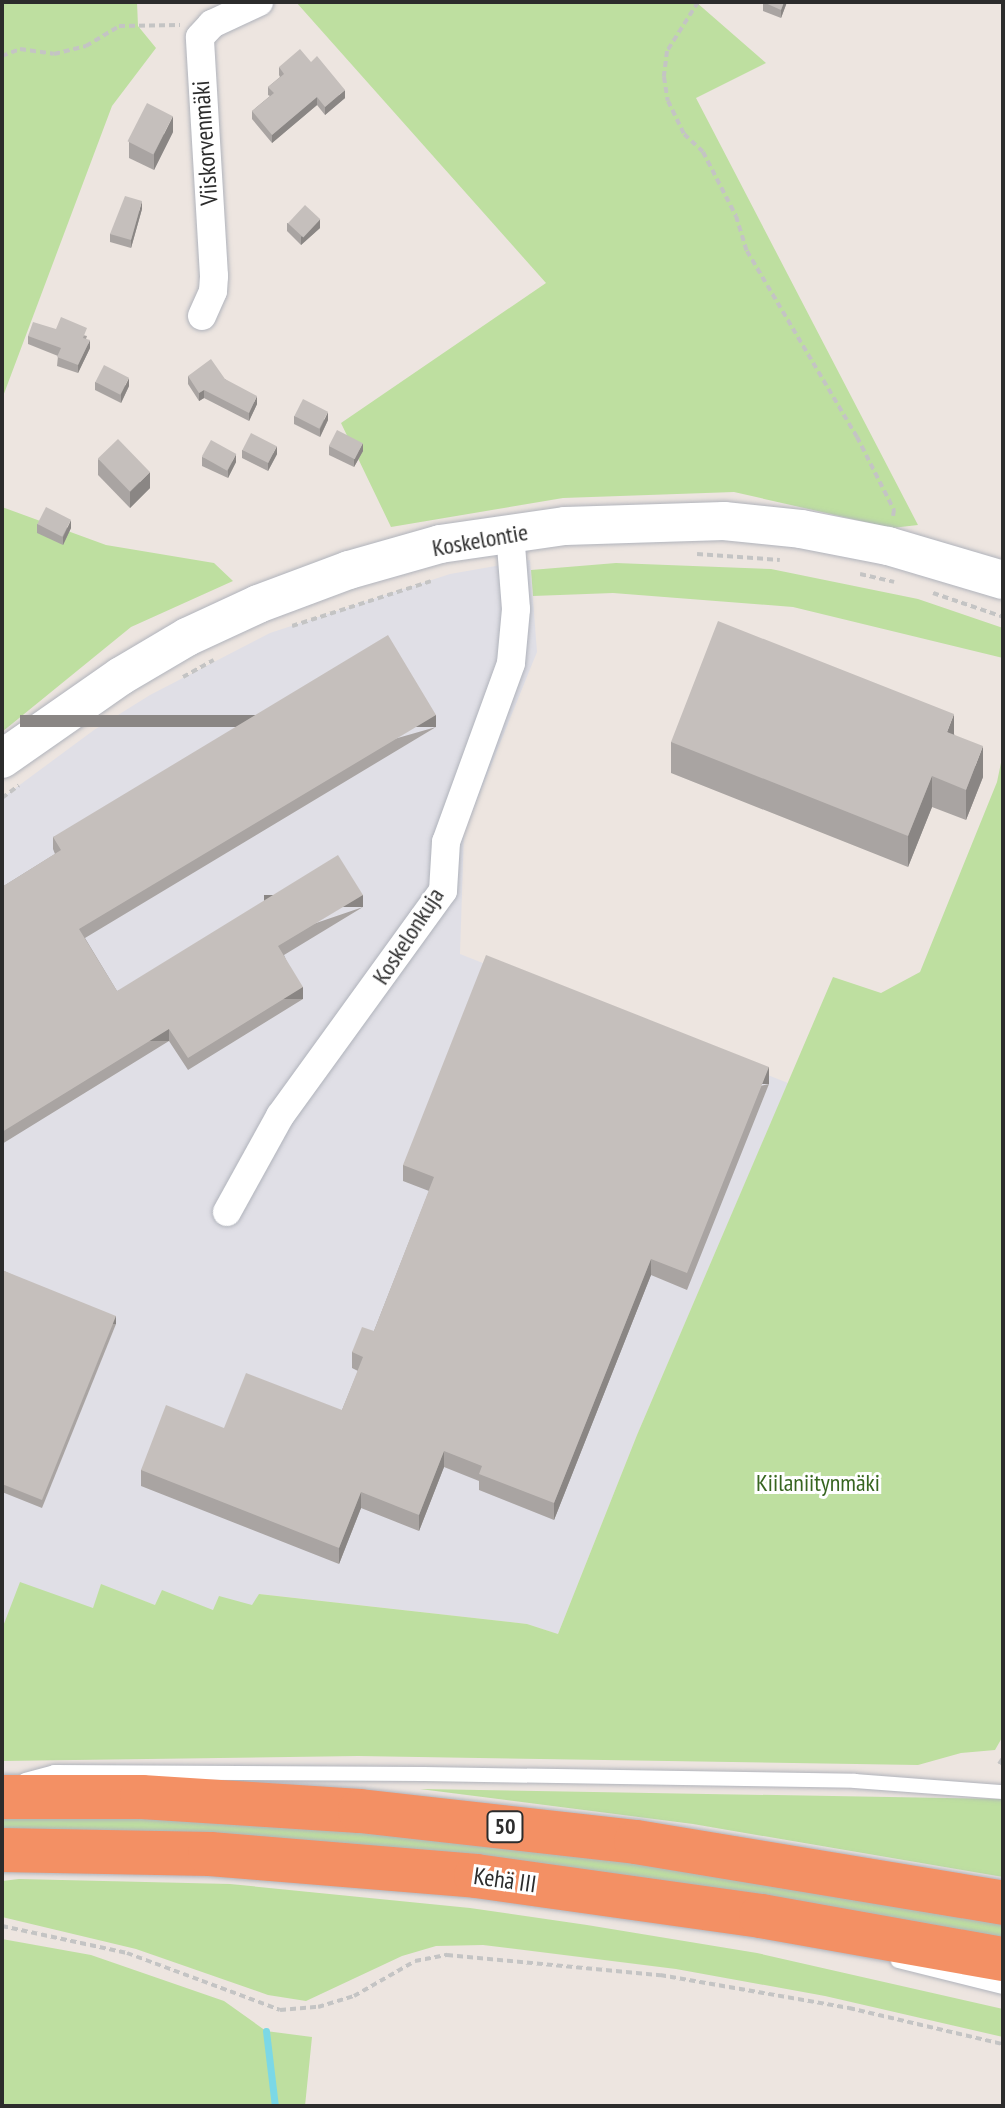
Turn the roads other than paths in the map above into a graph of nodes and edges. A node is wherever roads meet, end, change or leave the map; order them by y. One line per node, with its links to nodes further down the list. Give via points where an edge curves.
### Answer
1 (259, 2): 2 (street, Viiskorvenmäki, via 206,28 200,37 213,291)
2 (202, 316)
3 (510, 533): 4 (main road, Koskelontie, via 609,523 724,521 801,529 891,564); 5 (main road, Koskelontie, via 440,544 349,570 187,637 121,676); 6 (street, Koskelonkuja, via 516,609 511,663 446,842 443,891 280,1116)
4 (1003, 580)
5 (13, 770)
6 (227, 1212)
7 (2, 1787): 8 (lane, via 54,1772 855,1781)
8 (1003, 1792)
9 (2, 1797): 11 (highway, 50, via 142,1797 360,1811 636,1842)
10 (2, 1850): 12 (highway, Kehä III / 50, via 301,1860 476,1876)
11 (1003, 1903)
12 (761, 1916): 13 (lane); 15 (highway, Kehä III / 50)
13 (865, 1950)
14 (880, 1955): 16 (lane)
15 (1003, 1959)
16 (1003, 1987)

